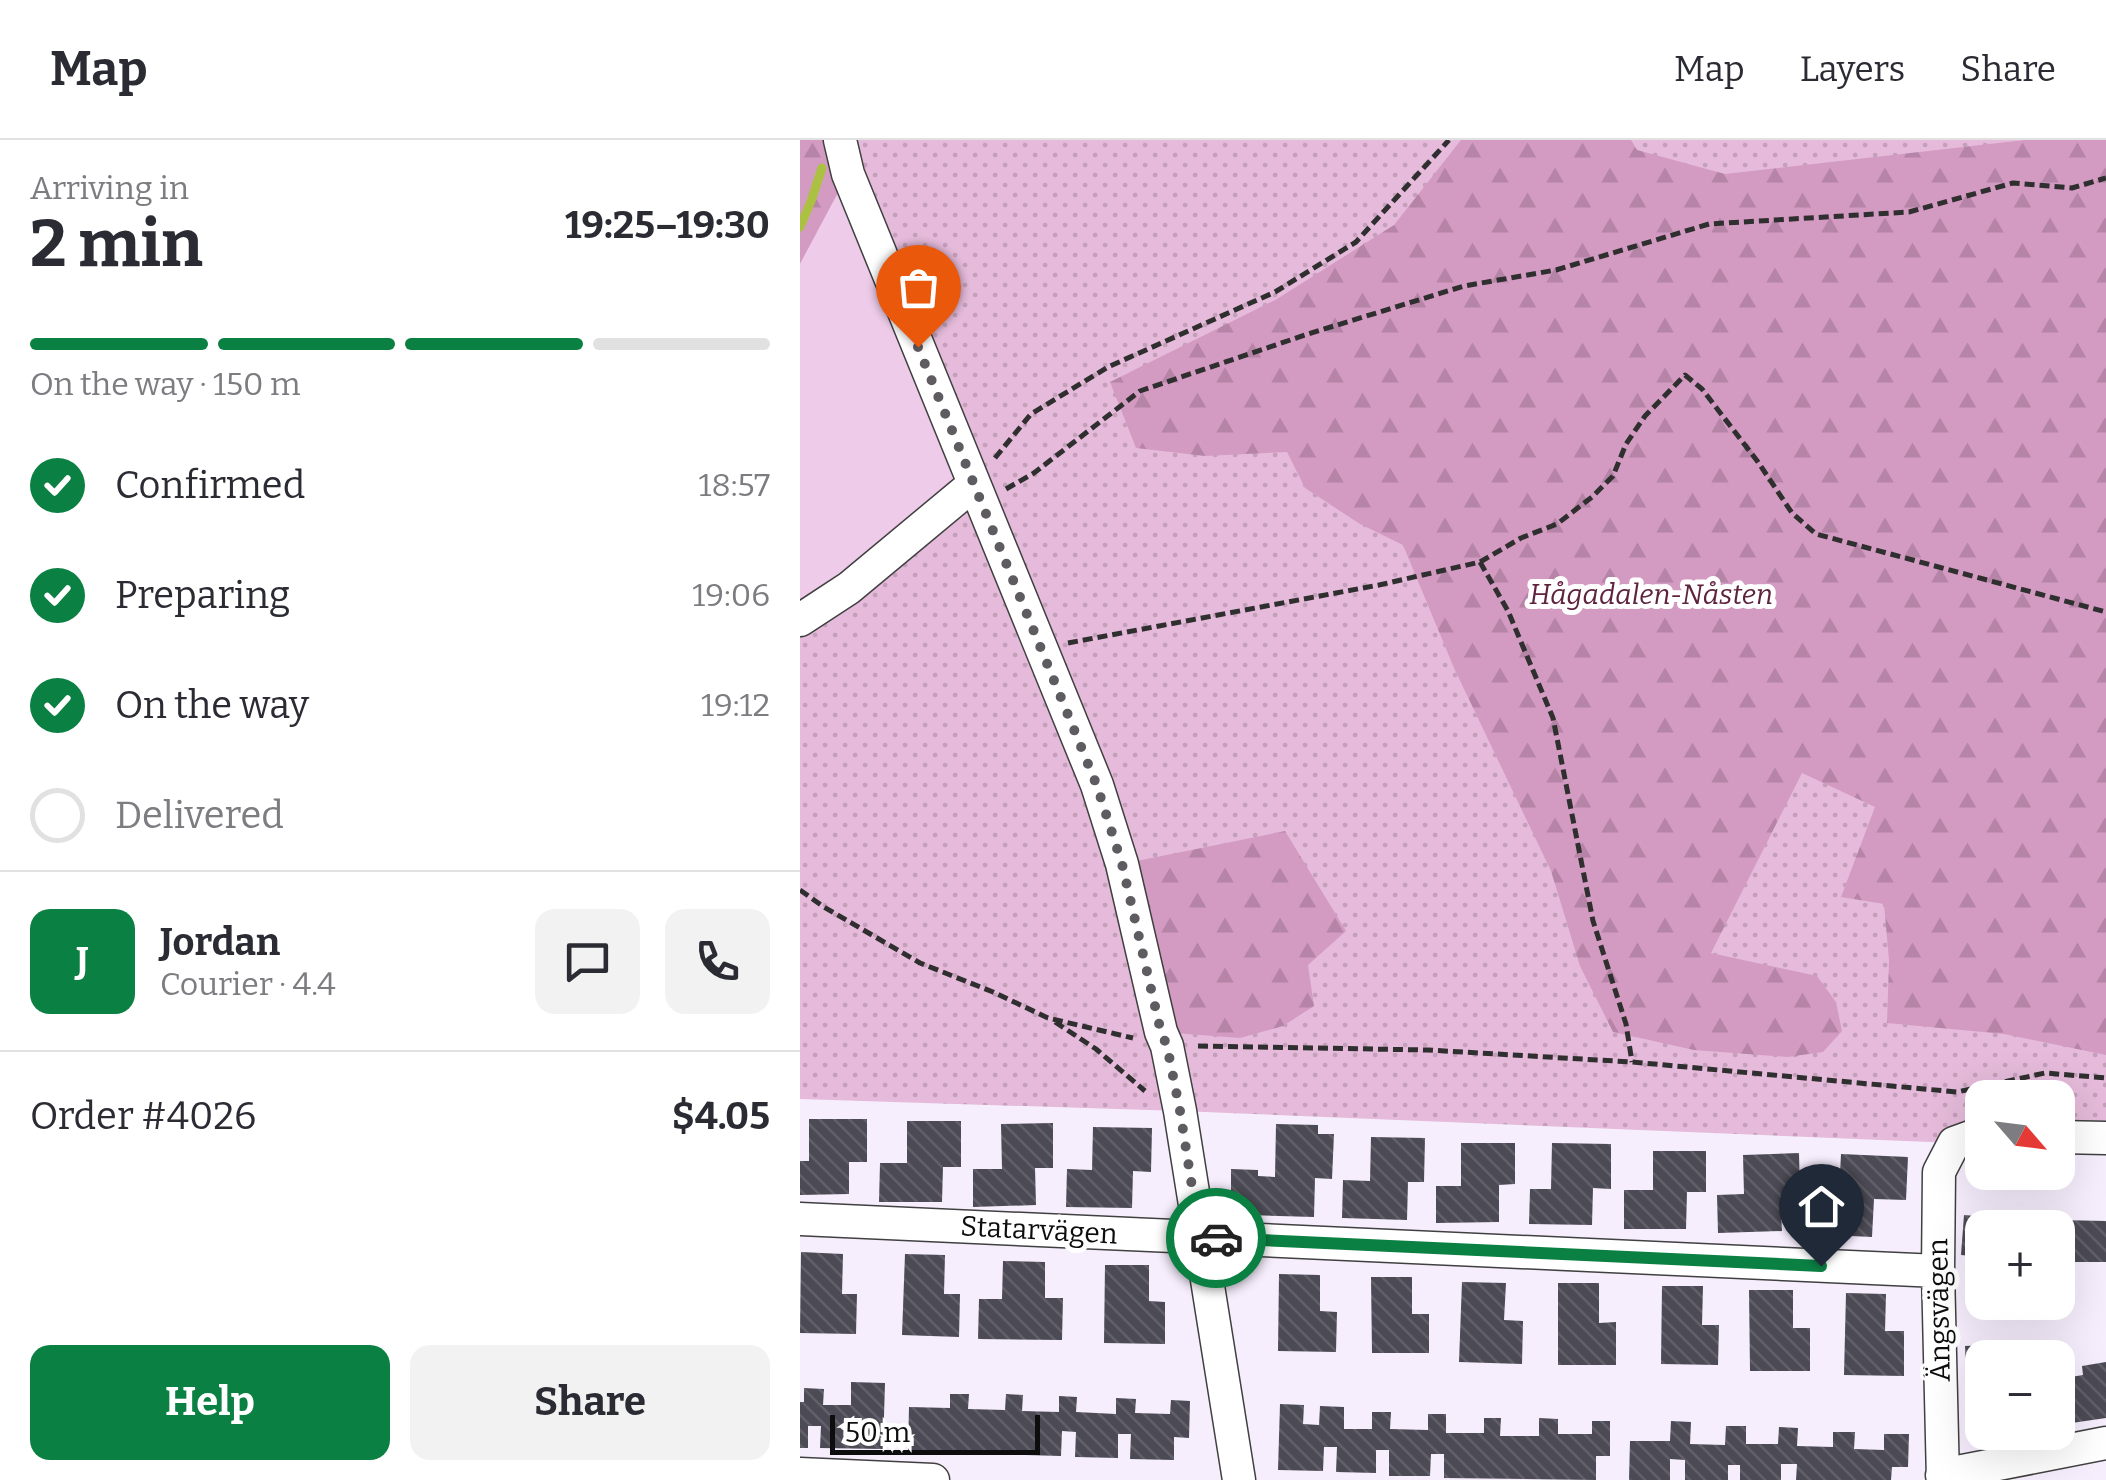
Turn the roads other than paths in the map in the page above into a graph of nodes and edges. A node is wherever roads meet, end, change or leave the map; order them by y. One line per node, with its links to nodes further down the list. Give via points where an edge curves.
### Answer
1 (840, 140): 2 (street)
2 (977, 494): 3 (street); 8 (street, via 1097,786 1122,864 1167,1046)
3 (800, 620)
4 (2075, 1137): 5 (street)
5 (2106, 1138)
6 (1965, 1142): 9 (street, Ängsvägen, via 1939,1172)
7 (800, 1219): 8 (street, Statarvägen)
8 (1200, 1237): 9 (street, Statarvägen); 14 (street)
9 (1938, 1271): 12 (street, Ängsvägen)
10 (2106, 1443): 12 (street)
11 (800, 1474): 13 (street)
12 (1943, 1478)
13 (933, 1480)
14 (1239, 1480)

